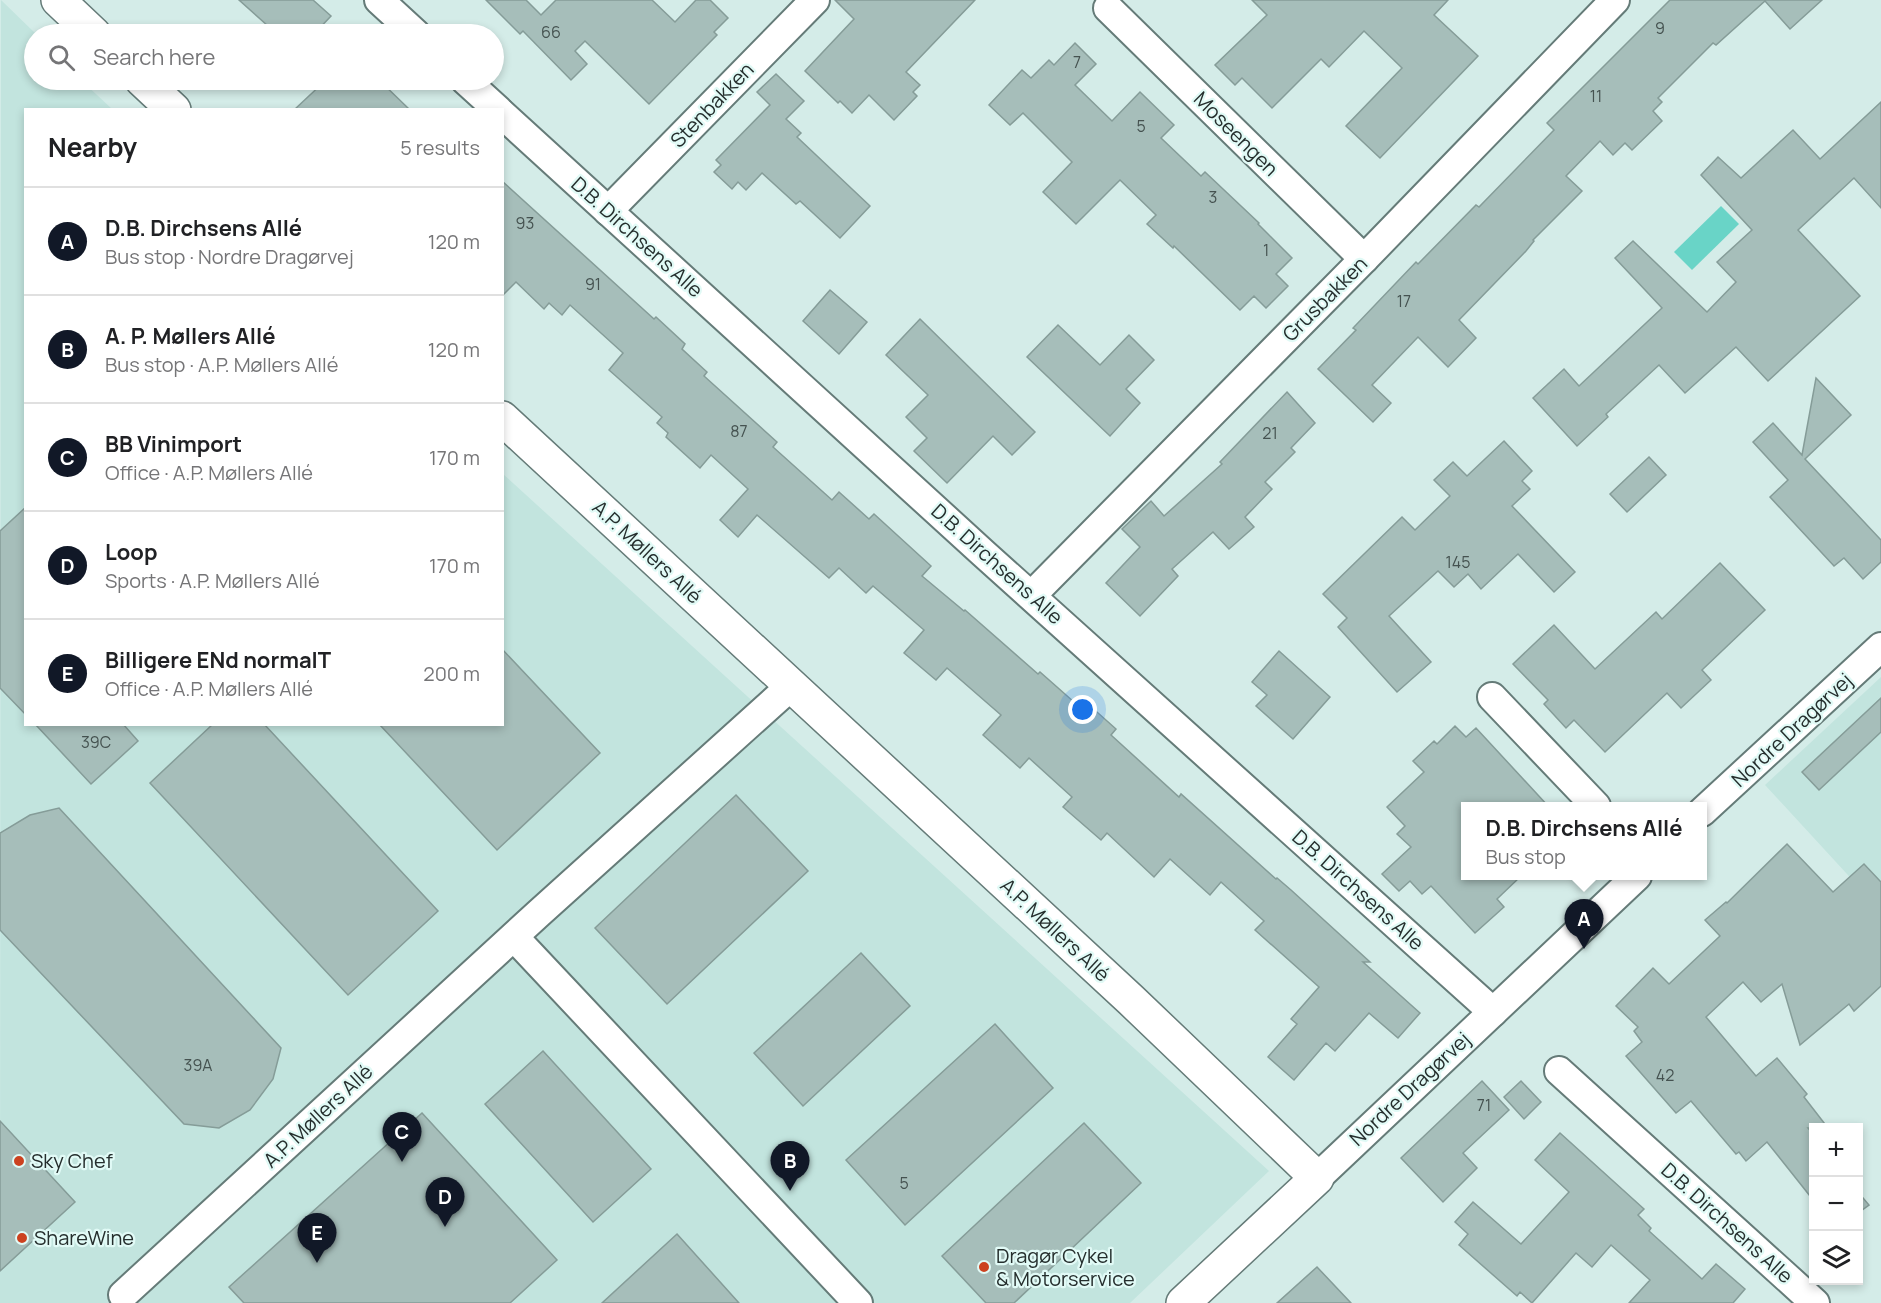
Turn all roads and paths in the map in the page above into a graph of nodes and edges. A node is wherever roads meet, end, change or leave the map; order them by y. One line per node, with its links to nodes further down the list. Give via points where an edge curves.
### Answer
1 (58, 0): 6 (street)
2 (379, 0): 7 (street)
3 (815, 0): 13 (street, Stenbakken)
4 (1615, 0): 14 (street, Grusbakken)
5 (1108, 8): 14 (street, Moseengen)
6 (83, 24)
7 (405, 24)
8 (153, 90): 10 (street)
9 (476, 90): 11 (street)
10 (172, 108)
11 (496, 108)
12 (504, 116): 13 (street, D.B. Dirchsens Alle)
13 (608, 211): 16 (street, D.B. Dirchsens Alle)
14 (1364, 259): 16 (street, Grusbakken)
15 (504, 420): 18 (street, A.P. Møllers Allé)
16 (1032, 596): 24 (street, D.B. Dirchsens Alle)
17 (1881, 647): 21 (street, Nordre Dragørvej)
18 (791, 686): 23 (street, A.P. Møllers Allé); 26 (street, A.P. Møllers Allé)
19 (1492, 697): 20 (street)
20 (1591, 802)
21 (1707, 807)
22 (1633, 880): 24 (street, Nordre Dragørvej)
23 (514, 937): 27 (street, A.P. Møllers Allé); 28 (street)
24 (1493, 1012): 26 (street, Nordre Dragørvej)
25 (1559, 1071): 30 (street, D.B. Dirchsens Alle)
26 (1317, 1178): 29 (street, Nordre Dragørvej)
27 (123, 1295)
28 (858, 1303)
29 (1183, 1303)
30 (1815, 1303)

